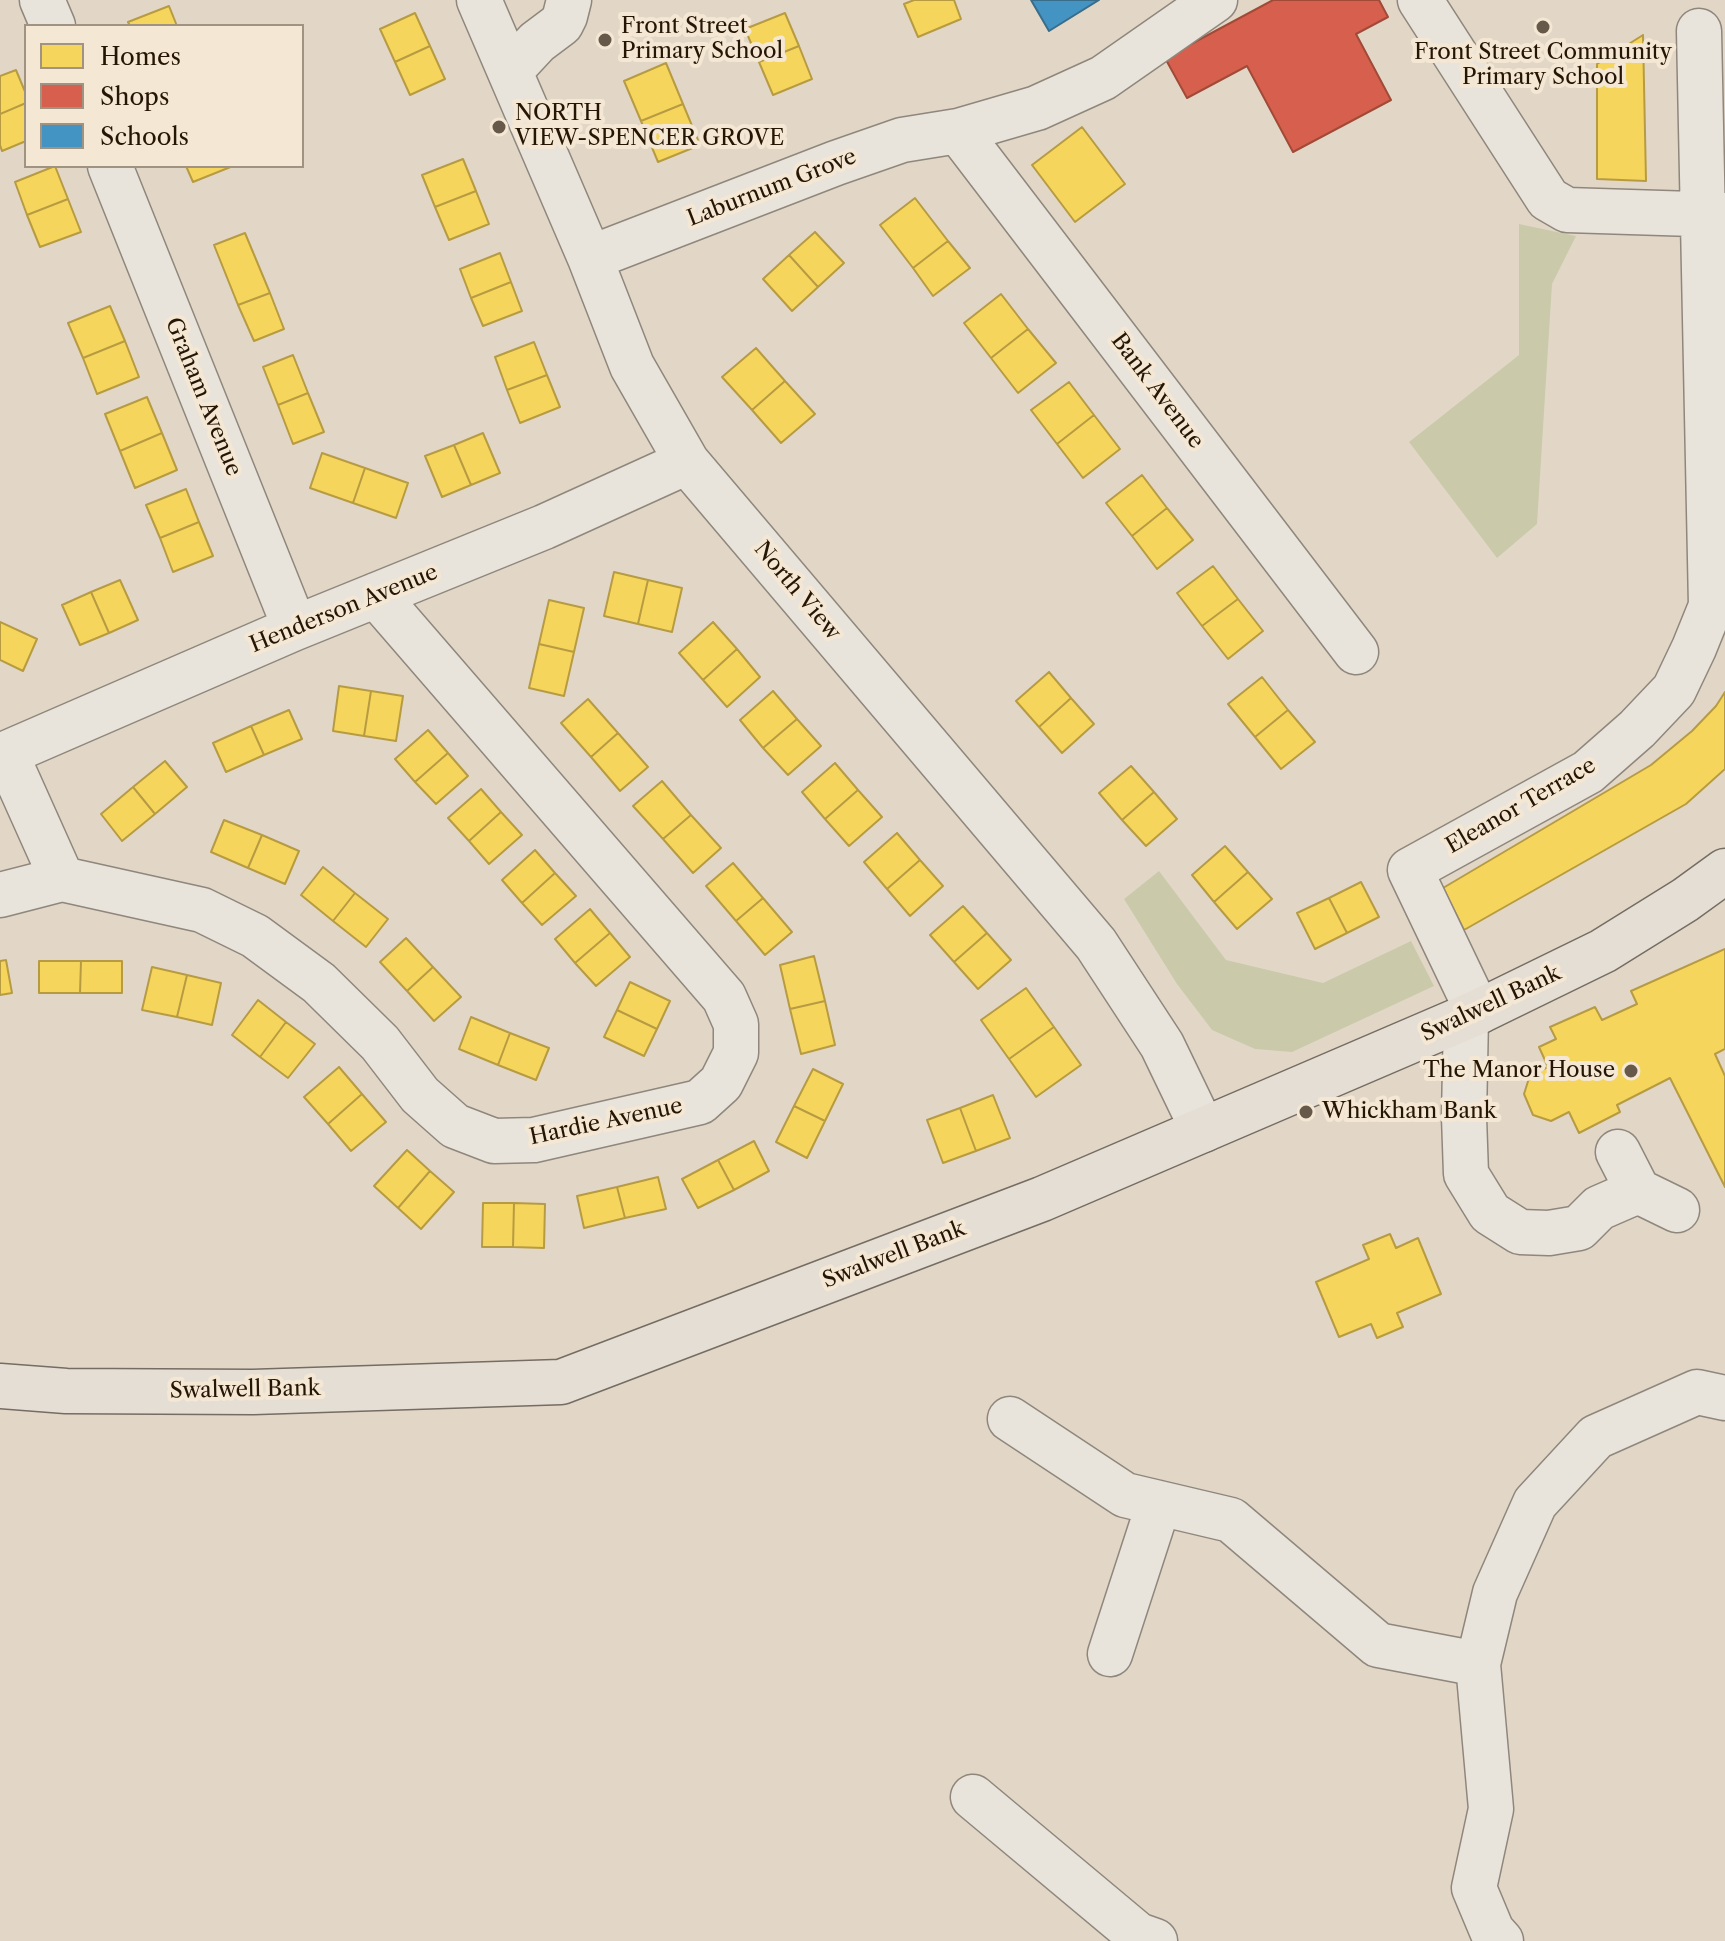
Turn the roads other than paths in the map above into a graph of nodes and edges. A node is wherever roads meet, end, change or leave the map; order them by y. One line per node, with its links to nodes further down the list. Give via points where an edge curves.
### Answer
1 (42, 0): 6 (street)
2 (479, 0): 8 (street, North View)
3 (569, 0): 8 (street, via 561,24)
4 (1215, 0): 9 (street, Laburnum Grove, via 1103,78 1037,108)
5 (1420, 0): 11 (street, via 1548,199 1567,210)
6 (52, 24)
7 (1699, 31): 11 (street)
8 (510, 71): 12 (street, North View)
9 (958, 131): 12 (street, Laburnum Grove, via 902,140); 17 (street, Bank Avenue)
10 (111, 168): 16 (street, Graham Avenue)
11 (1714, 216): 15 (street)
12 (590, 258): 13 (street, North View, via 632,366)
13 (687, 462): 14 (street, Henderson Avenue); 23 (street, North View, via 1096,944 1162,1045)
14 (376, 595): 16 (street, Henderson Avenue); 20 (street, Hardie Avenue, via 724,997 736,1024 736,1053 710,1093 700,1102 534,1140 494,1141 455,1126 319,983 255,936 202,910)
15 (1718, 607): 22 (street, Eleanor Terrace, via 1674,690 1588,772 1410,870)
16 (295, 628): 18 (street, Henderson Avenue)
17 (1356, 652)
18 (3, 755): 20 (street)
19 (1725, 871): 22 (main road, Swalwell Bank, via 1603,951)
20 (62, 879): 21 (street, Hardie Avenue)
21 (0, 895)
22 (1472, 1015): 23 (main road, Swalwell Bank); 25 (street, via 1464,1117 1466,1174 1490,1213 1520,1232 1549,1233 1579,1228 1599,1208)
23 (1203, 1130): 27 (main road, Swalwell Bank, via 1042,1199 561,1382 253,1392)
24 (1618, 1152): 25 (street)
25 (1638, 1191): 26 (street)
26 (1677, 1210)
27 (0, 1386)
28 (1725, 1398): 32 (street, via 1697,1392 1596,1437 1535,1503 1495,1593)
29 (1010, 1419): 30 (street, via 1125,1495)
30 (1159, 1503): 31 (street); 32 (street, via 1231,1520 1378,1645)
31 (1110, 1654)
32 (1478, 1664): 34 (street, via 1491,1809 1474,1888)
33 (973, 1797): 35 (street, via 1138,1935)
34 (1487, 1938)
35 (1155, 1941)

